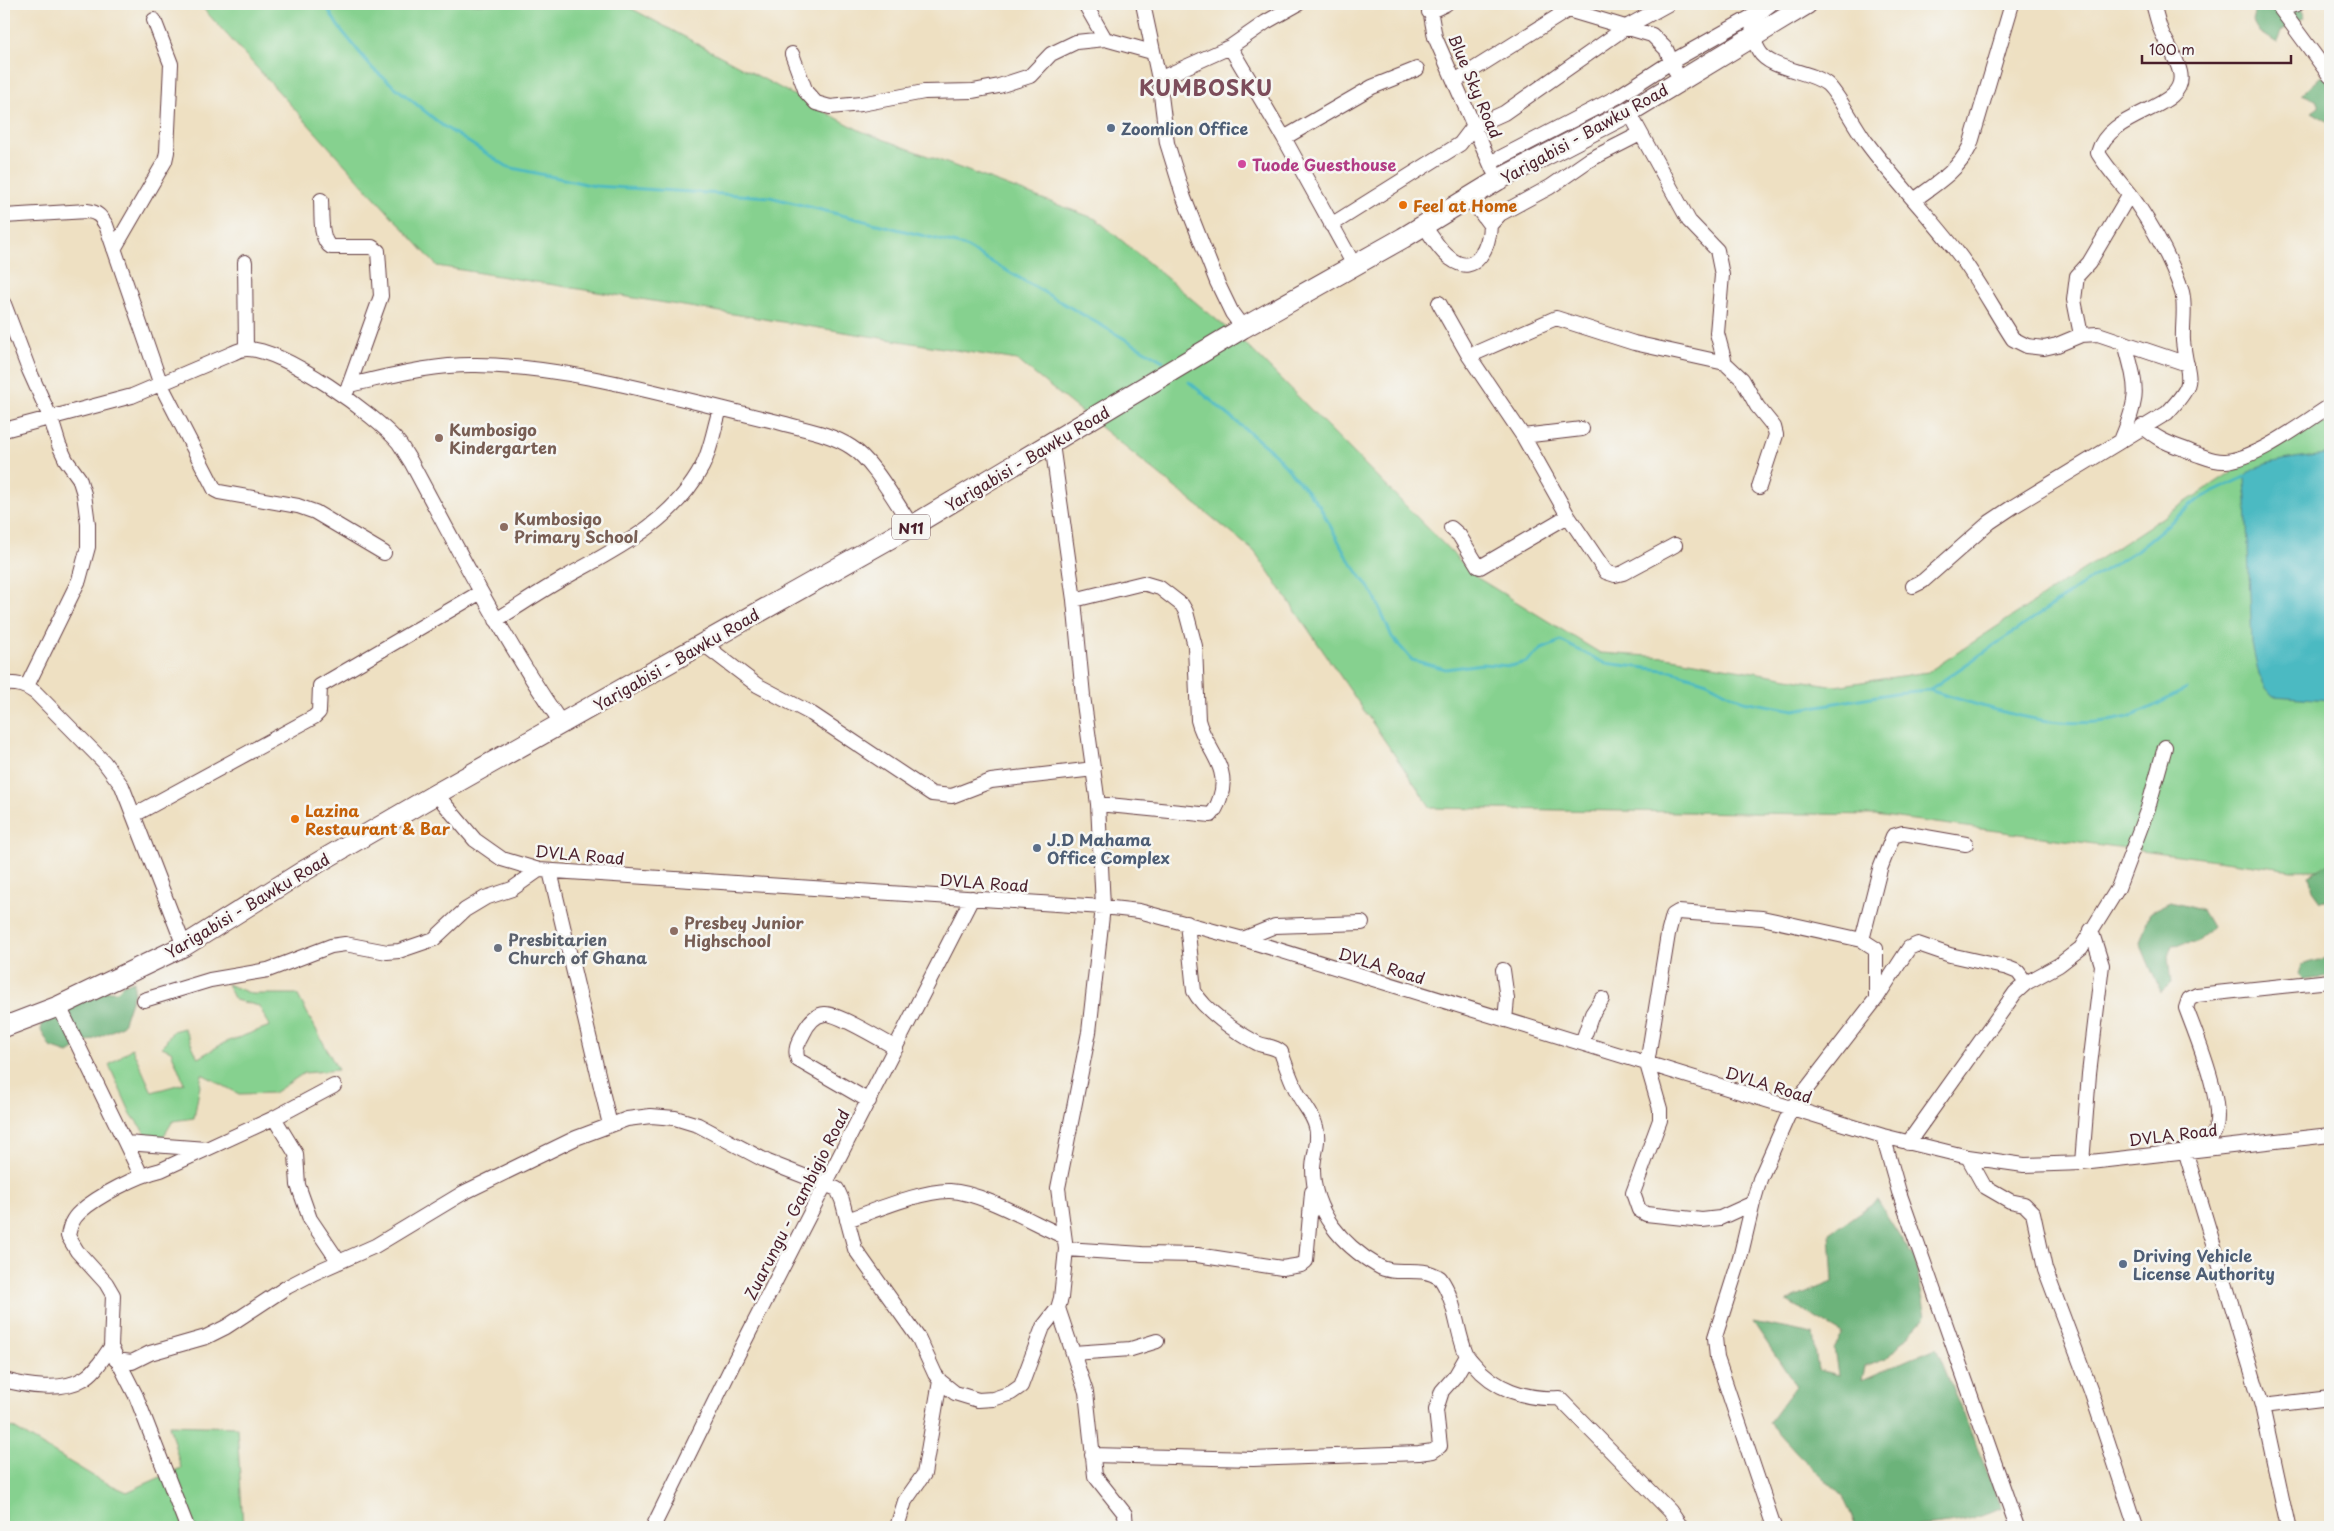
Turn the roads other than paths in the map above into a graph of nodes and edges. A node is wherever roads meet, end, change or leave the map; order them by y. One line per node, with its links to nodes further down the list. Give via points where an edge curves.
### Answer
1 (1085, 4): 18 (street)
2 (1143, 4): 20 (street)
3 (1298, 4): 19 (street)
4 (1446, 4): 13 (street)
5 (1668, 4): 16 (street)
6 (1771, 4): 14 (street)
7 (1807, 4): 17 (highway, Yarigabisi - Bawku Road / N11)
8 (2012, 4): 35 (street, via 1964,160)
9 (2153, 4): 32 (street, via 2181,82 2171,98 2129,119 2107,133 2100,142 2098,153)
10 (2297, 4): 11 (street)
11 (2279, 6): 24 (street)
12 (1562, 7): 16 (street); 26 (street)
13 (1429, 8): 26 (street, Blue Sky Road, via 1435,37)
14 (1758, 13): 17 (street); 23 (street)
15 (154, 20): 40 (street, via 171,64 167,152 165,161)
16 (1628, 26): 23 (street, via 1660,40); 28 (street, via 1524,100)
17 (1752, 39): 23 (highway, Yarigabisi - Bawku Road / N11); 35 (street, via 1766,60 1827,84 1867,144)
18 (1105, 40): 20 (street); 21 (street, via 1076,42 1051,54 1030,76 999,86 973,91 924,92 861,104 830,106 816,103 806,92)
19 (1230, 47): 25 (street); 30 (street)
20 (1152, 52): 25 (street)
21 (792, 54)
22 (1417, 68): 30 (street, via 1372,87)
23 (1675, 71): 27 (highway, Yarigabisi - Bawku Road / N11); 31 (street, via 1617,97)
24 (2330, 76)
25 (1159, 80): 45 (street, via 1167,143 1184,198 1217,282)
26 (1456, 81): 28 (street, Blue Sky Road)
27 (1629, 112): 29 (street); 31 (highway, Yarigabisi - Bawku Road / N11)
28 (1473, 127): 31 (street, Blue Sky Road); 37 (street, via 1460,144)
29 (1640, 134): 38 (street, via 1589,160 1550,187 1500,214); 50 (street, via 1689,222 1717,250 1722,276 1717,333)
30 (1284, 138): 37 (street)
31 (1494, 172): 33 (highway, Yarigabisi - Bawku Road / N11)
32 (2129, 194): 46 (street, via 2089,263 2077,276 2074,300); 51 (street, via 2162,246 2182,293)
33 (1470, 198): 38 (street); 39 (highway, Yarigabisi - Bawku Road / N11)
34 (321, 200): 53 (street, via 324,237 328,245 372,247 378,251 381,296)
35 (1914, 200): 46 (street, via 1958,253 2013,339 2028,346 2044,348)
36 (4, 216): 40 (street, via 94,212 102,219)
37 (1331, 225): 42 (street)
38 (1490, 225): 39 (street, via 1486,250 1479,259 1465,264 1451,260)
39 (1424, 226): 42 (highway, Yarigabisi - Bawku Road / N11)
40 (114, 249): 52 (street)
41 (245, 262): 48 (street)
42 (1354, 264): 45 (highway, Yarigabisi - Bawku Road / N11)
43 (1439, 303): 49 (street)
44 (4, 305): 56 (street)
45 (1243, 328): 62 (highway, Yarigabisi - Bawku Road / N11)
46 (2081, 335): 47 (street, via 2098,334)
47 (2125, 343): 51 (street); 61 (street, via 2136,396 2134,410)
48 (246, 349): 52 (street); 53 (street, via 287,362)
49 (1469, 356): 50 (street, via 1556,318 1634,343); 60 (street)
50 (1725, 363): 63 (street, via 1742,379 1774,427 1776,435)
51 (2187, 364): 57 (street, via 2190,379 2183,396 2167,413)
52 (161, 385): 56 (street); 68 (street, via 215,490 315,512)
53 (347, 392): 55 (street, via 426,368 475,364 542,368); 70 (street, via 398,442)
54 (2330, 406): 57 (street, via 2278,440 2239,458 2224,461 2204,458 2158,440)
55 (720, 409): 65 (street, via 817,433 852,447 867,460); 72 (street, via 703,465 684,496 662,517 637,537)
56 (51, 418): 59 (street); 75 (street, via 59,445 79,478 84,494 88,547 80,580)
57 (2142, 426): 61 (street)
58 (1582, 429): 60 (street)
59 (4, 430)
60 (1523, 436): 64 (street)
61 (2122, 438): 69 (street, via 1990,522 1923,582)
62 (1052, 444): 65 (highway, Yarigabisi - Bawku Road / N11); 71 (street)
63 (1759, 488)
64 (1568, 516): 66 (street, via 1480,567); 67 (street, via 1606,572 1615,575 1623,574)
65 (912, 526): 73 (highway, Yarigabisi - Bawku Road / N11)
66 (1452, 528)
67 (1675, 544)
68 (384, 553)
69 (1913, 586)
70 (481, 592): 72 (street); 81 (street, via 320,686 319,712 314,717)
71 (1074, 600): 78 (street); 80 (street, via 1143,584 1160,588 1182,605 1195,646 1200,730 1224,778 1224,786 1211,815)
72 (496, 620): 76 (street)
73 (702, 643): 76 (highway, Yarigabisi - Bawku Road / N11); 78 (street, via 757,685 812,714 932,794 952,796 991,781)
74 (4, 684): 75 (street)
75 (27, 686): 81 (street, via 104,762 122,786)
76 (562, 724): 79 (highway, Yarigabisi - Bawku Road / N11)
77 (2165, 747): 88 (street, via 2148,808 2118,888)
78 (1094, 769): 80 (street)
79 (436, 794): 83 (street, DVLA Road, via 475,840 502,859); 91 (highway, Yarigabisi - Bawku Road / N11)
80 (1098, 804): 85 (street)
81 (134, 815): 91 (street)
82 (1966, 844): 90 (street, via 1903,833 1893,836 1880,869)
83 (544, 871): 84 (street, DVLA Road); 97 (street, via 465,910 434,939 399,951 387,952 345,944 331,946 268,970 210,980); 108 (street)
84 (972, 898): 85 (street, DVLA Road); 102 (street, Zuarungu - Gambigio Road)
85 (1103, 907): 87 (street, DVLA Road, via 1139,911); 122 (street, via 1089,1032 1058,1188)
86 (1362, 922): 89 (street, via 1275,926)
87 (1187, 923): 89 (street, DVLA Road); 119 (street, via 1194,991 1198,999 1254,1042 1280,1052 1298,1095 1313,1117 1317,1129)
88 (2091, 930): 94 (street, via 2081,948 2060,965); 116 (street, via 2102,965)
89 (1243, 939): 99 (street, DVLA Road)
90 (1862, 940): 96 (street, via 1876,950); 103 (street, via 1762,918 1678,912 1673,915 1668,934)
91 (184, 946): 98 (highway, Yarigabisi - Bawku Road / N11)
92 (1503, 970): 99 (street, via 1507,999)
93 (2330, 981): 114 (street, via 2197,995 2189,999 2186,1008 2206,1063 2218,1122 2211,1138)
94 (2026, 983): 96 (street, via 2018,972 2008,968 1918,944 1909,948); 112 (street, via 2005,1005)
95 (1602, 999): 101 (street, via 1592,1014)
96 (1876, 999): 106 (street)
97 (144, 1000)
98 (59, 1006): 100 (highway, Yarigabisi - Bawku Road / N11); 111 (street)
99 (1505, 1020): 101 (street, DVLA Road)
100 (4, 1028)
101 (1582, 1043): 103 (street, DVLA Road)
102 (896, 1048): 105 (street, Zuarungu - Gambigio Road); 105 (street, via 832,1014 811,1020 800,1039 796,1054 798,1060)
103 (1647, 1064): 106 (street, DVLA Road); 120 (street, via 1660,1120 1634,1185 1633,1193 1639,1210 1646,1214 1702,1220 1720,1218)
104 (334, 1086): 107 (street)
105 (869, 1101): 118 (street, Zuarungu - Gambigio Road)
106 (1791, 1109): 110 (street, DVLA Road); 120 (street, via 1760,1179)
107 (274, 1118): 113 (street); 123 (street, via 296,1154 298,1185 310,1219)
108 (610, 1125): 118 (street, via 651,1116 675,1118 710,1130 768,1162); 123 (street, via 576,1138 464,1193 375,1246)
109 (2330, 1135): 114 (street, DVLA Road)
110 (1883, 1136): 112 (street, DVLA Road); 140 (street, via 1899,1192)
111 (126, 1142): 113 (street); 117 (street)
112 (1908, 1143): 115 (street, DVLA Road)
113 (207, 1149): 117 (street)
114 (2185, 1150): 116 (street, DVLA Road); 132 (street)
115 (1968, 1157): 116 (street, DVLA Road, via 2024,1165); 141 (street, via 1984,1186 2010,1201 2024,1204 2033,1214 2045,1269 2091,1391)
116 (2082, 1163)
117 (142, 1175): 127 (street, via 80,1212 70,1223 68,1236 113,1295)
118 (826, 1185): 121 (street, via 840,1193); 135 (street, Zuarungu - Gambigio Road)
119 (1313, 1185): 122 (street, via 1308,1255 1300,1265 1282,1268 1197,1255 1142,1254); 128 (street, via 1327,1220 1379,1267 1423,1270 1440,1278 1454,1309)
120 (1753, 1204): 139 (street, via 1715,1336 1715,1348)
121 (847, 1220): 122 (street, via 922,1196 951,1191 978,1197); 130 (street, via 858,1254 919,1339)
122 (1064, 1242): 124 (street)
123 (339, 1262): 127 (street, via 288,1287 206,1337 150,1353 132,1362)
124 (1058, 1308): 126 (street); 130 (street, via 1043,1328 1021,1386 1011,1393 993,1400 978,1400 955,1393)
125 (1157, 1341): 126 (street, via 1131,1349)
126 (1073, 1353): 133 (street, via 1086,1392)
127 (114, 1354): 129 (street, via 84,1379 71,1385 43,1386); 134 (street, via 136,1396)
128 (1467, 1356): 133 (street, via 1442,1391 1436,1410 1440,1446 1433,1451 1253,1459); 138 (street, via 1481,1373 1510,1391 1559,1398 1670,1511)
129 (4, 1380)
130 (940, 1381): 136 (street, via 924,1474 905,1501)
131 (2330, 1398): 132 (street)
132 (2262, 1406): 142 (street)
133 (1092, 1455): 137 (street, via 1095,1476 1125,1514)
134 (187, 1527)
135 (653, 1527)
136 (898, 1527)
137 (1126, 1527)
138 (1681, 1527)
139 (1774, 1527)
140 (2016, 1527)
141 (2136, 1527)
142 (2288, 1527)

